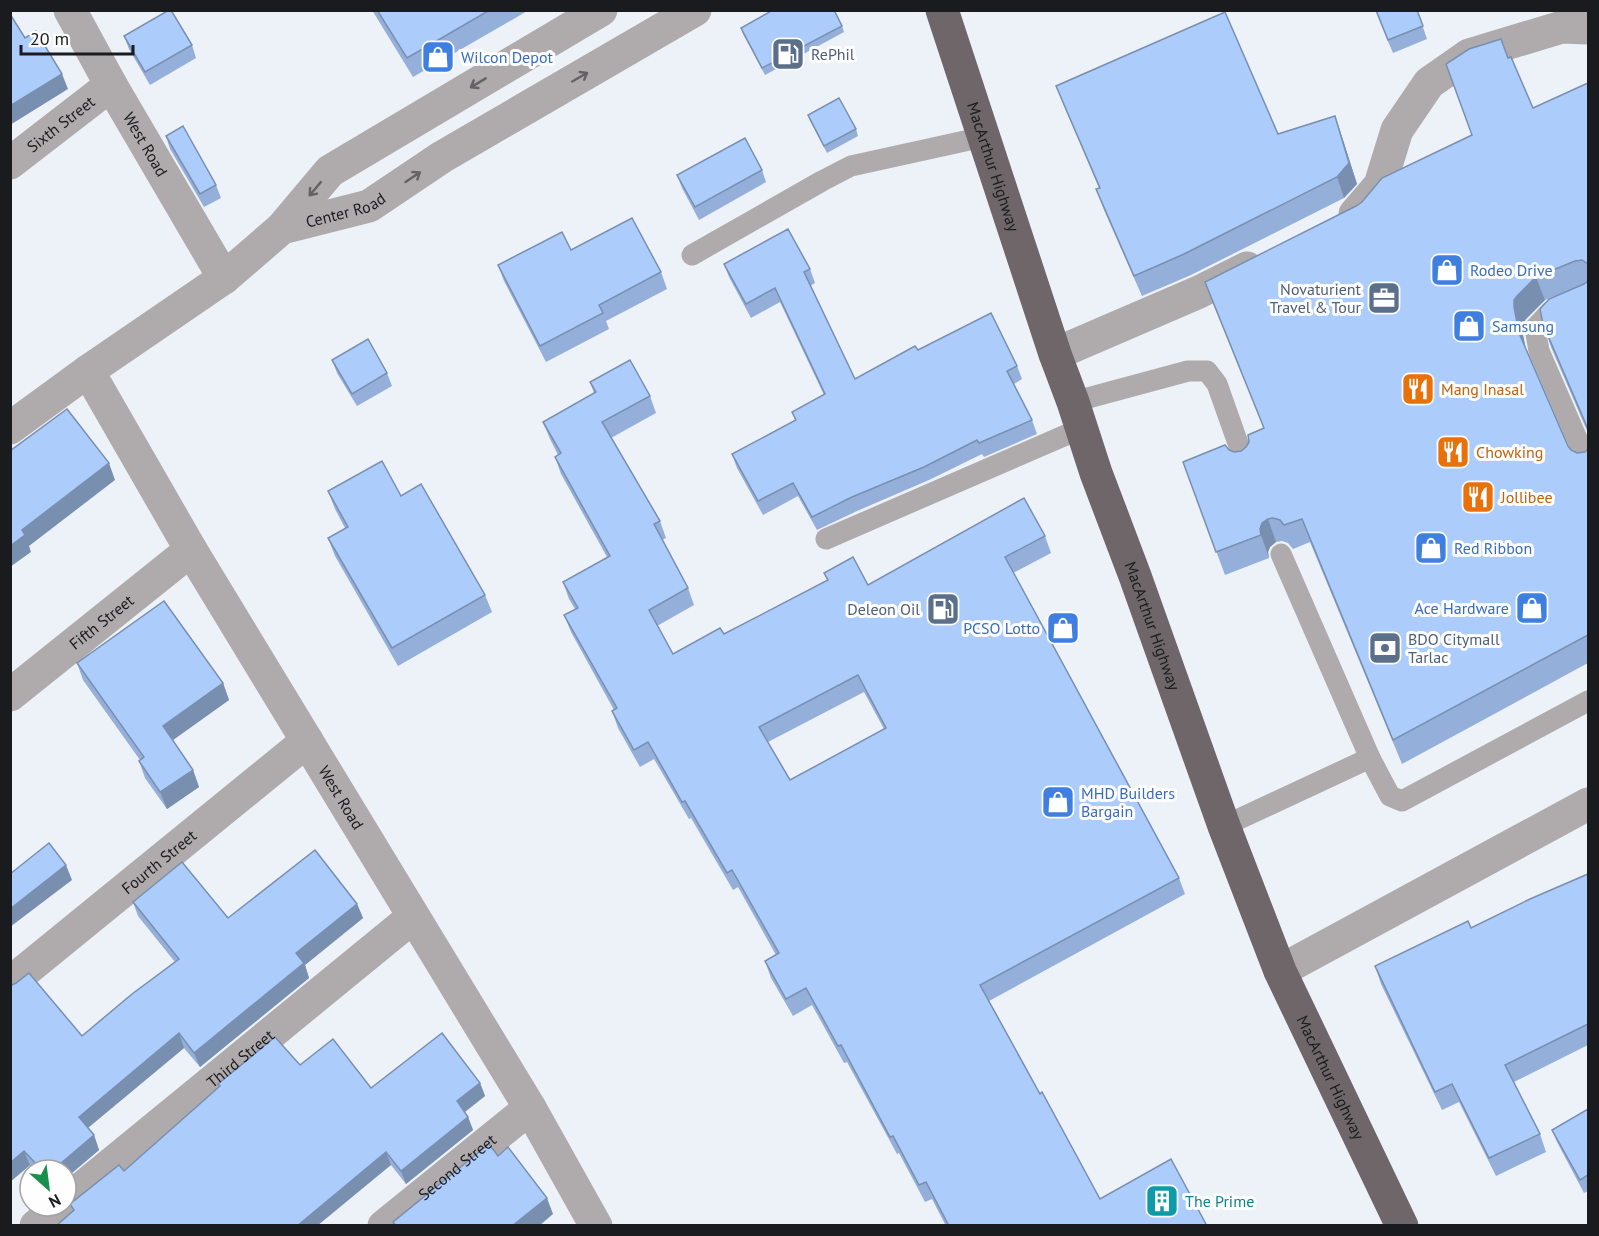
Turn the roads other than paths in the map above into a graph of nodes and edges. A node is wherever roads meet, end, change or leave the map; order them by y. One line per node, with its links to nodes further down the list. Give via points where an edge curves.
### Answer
1 (69, 10): 6 (street, West Road)
2 (601, 10): 9 (street, one-way to 9, via 330,171)
3 (695, 10): 9 (street, Center Road, one-way to 3, via 369,206 442,157)
4 (942, 10): 7 (highway, MacArthur Highway)
5 (1588, 28): 10 (street, via 1562,27 1469,55 1429,83 1397,130 1380,185 1356,213)
6 (111, 85): 8 (street, Sixth Street); 13 (street, West Road)
7 (983, 137): 12 (lane, via 851,166); 15 (highway, MacArthur Highway)
8 (10, 163)
9 (282, 228): 13 (street, Center Road)
10 (1326, 228)
11 (1277, 253): 15 (street, via 1199,292)
12 (692, 255)
13 (224, 278): 16 (street, Center Road)
14 (1588, 296): 18 (lane, via 1550,312 1535,327 1539,351)
15 (1054, 354): 17 (highway, MacArthur Highway)
16 (88, 371): 19 (street, Center Road); 23 (street, West Road)
17 (1078, 415): 20 (lane, via 1188,372 1207,371 1217,384); 22 (lane); 30 (highway, MacArthur Highway)
18 (1580, 424): 21 (lane)
19 (10, 428)
20 (1245, 464)
21 (1588, 464)
22 (826, 539)
23 (191, 550): 25 (street, Fifth Street); 27 (street, West Road)
24 (1281, 554): 28 (lane)
25 (10, 695)
26 (1588, 701): 28 (lane, via 1402,801 1390,796)
27 (307, 741): 31 (street, West Road); 33 (street, Fourth Street)
28 (1370, 758): 30 (lane)
29 (1588, 804): 32 (street)
30 (1224, 826): 32 (highway, MacArthur Highway)
31 (413, 917): 34 (street, West Road); 35 (street, Third Street)
32 (1280, 971): 38 (highway, MacArthur Highway)
33 (10, 983)
34 (530, 1108): 36 (street, Second Street); 37 (street, West Road)
35 (78, 1191)
36 (384, 1226)
37 (596, 1226)
38 (1402, 1226)

